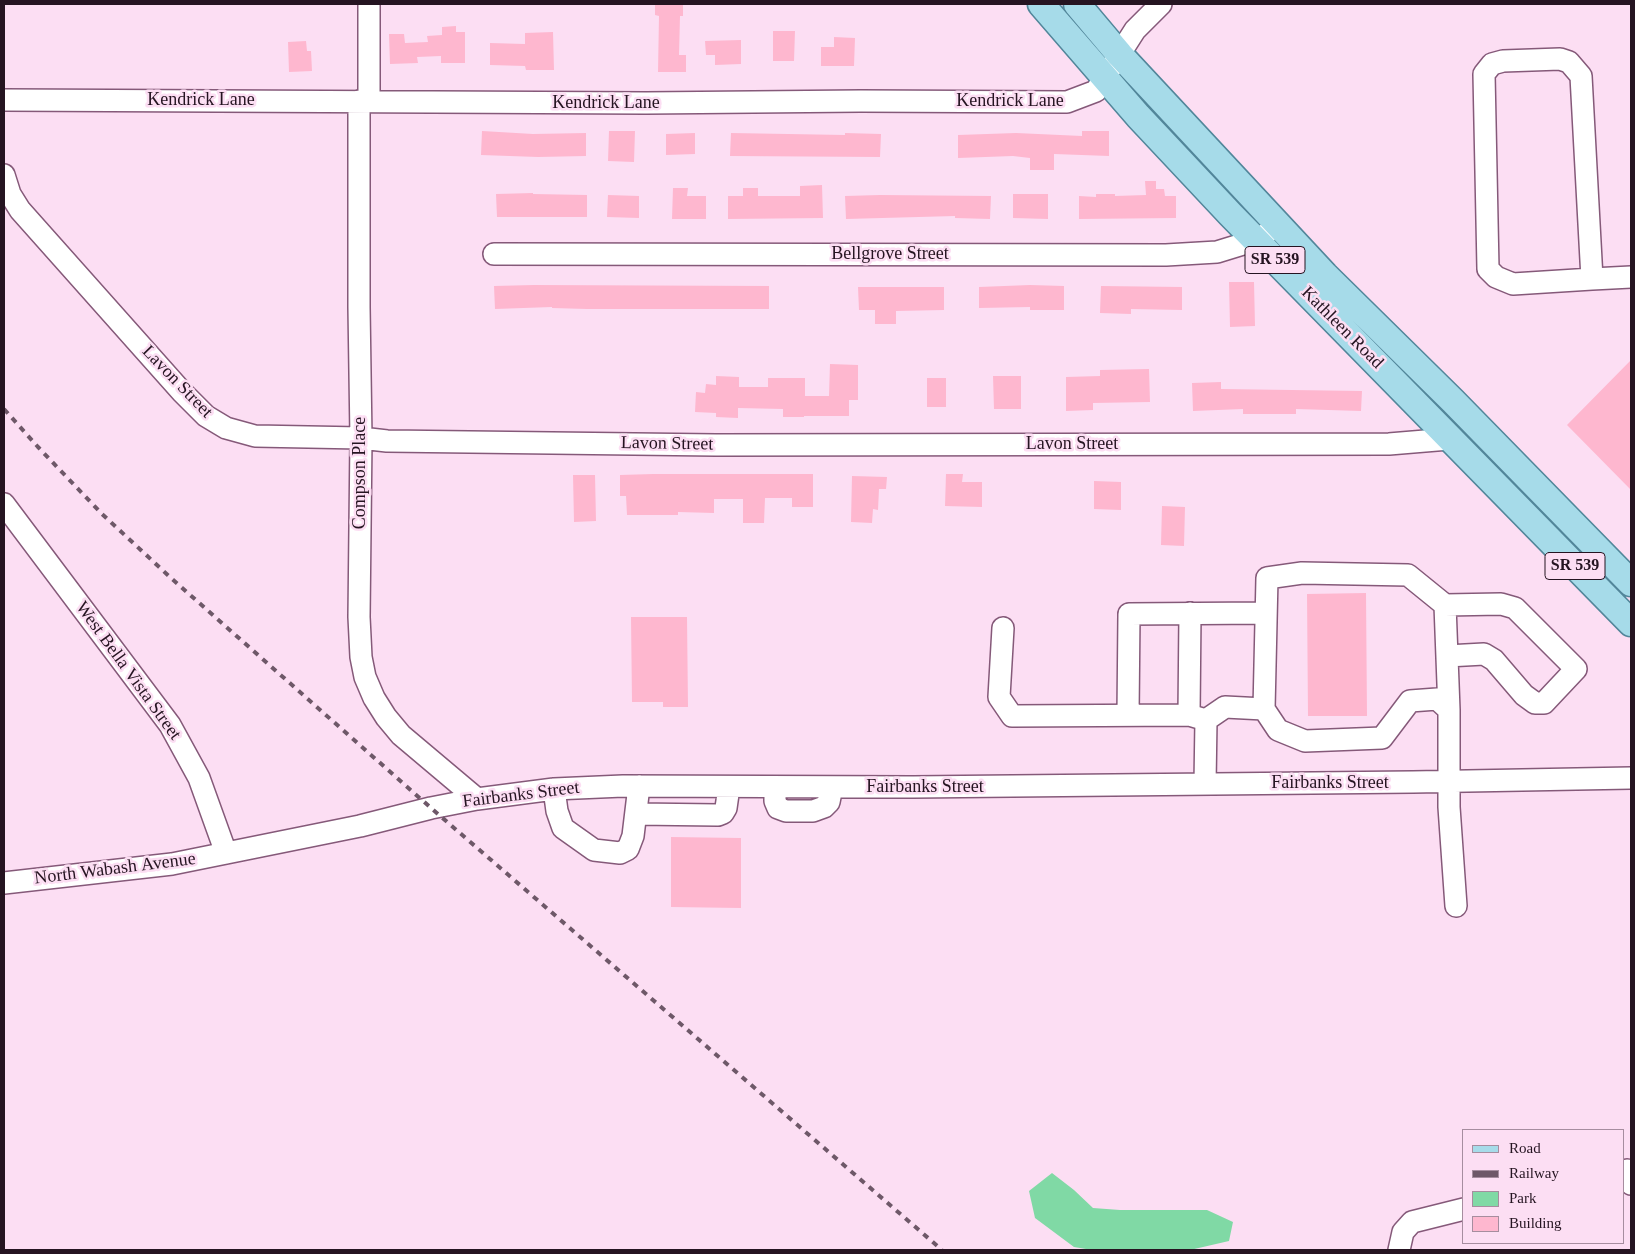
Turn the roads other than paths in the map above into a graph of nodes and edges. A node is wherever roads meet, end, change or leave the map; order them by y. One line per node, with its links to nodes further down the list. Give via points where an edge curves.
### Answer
1 (369, 4): 8 (street, Compson Place)
2 (1041, 4): 6 (main road, Kathleen Road / SR 539)
3 (1077, 4): 5 (main road, Kathleen Road / SR 539)
4 (1161, 4): 5 (street, Kendrick Lane, via 1135,30)
5 (1120, 55): 6 (street, Kendrick Lane); 10 (main road, Kathleen Road / SR 539)
6 (1106, 78): 8 (street, Kendrick Lane, via 1096,91 1067,102 646,104); 11 (main road, Kathleen Road / SR 539)
7 (4, 100): 8 (street, Kendrick Lane)
8 (364, 101): 15 (street, Compson Place, via 359,307)
9 (4, 175): 15 (street, Lavon Street, via 20,210 206,416 226,428 255,436)
10 (1280, 226): 11 (street, Bellgrove Street); 18 (main road, Kathleen Road / SR 539)
11 (1256, 240): 12 (street, Bellgrove Street, via 1218,252 1166,255); 16 (main road, Kathleen Road / SR 539)
12 (494, 254)
13 (1631, 277): 14 (street)
14 (1592, 279): 14 (street, via 1513,284 1496,277 1488,269 1484,74 1492,64 1560,59 1569,62 1581,76)
15 (361, 438): 16 (street, Lavon Street, via 387,441 706,444 1379,444); 35 (street, Compson Place, via 359,617 365,678 386,717 401,735)
16 (1449, 439): 22 (main road, Kathleen Road / SR 539)
17 (4, 504): 37 (street, West Bella Vista Street, via 170,725 199,778)
18 (1631, 582)
19 (1446, 605): 21 (street, via 1408,575 1302,573 1267,578); 24 (street); 24 (street, via 1502,604 1516,608 1576,669 1544,703 1535,703 1494,660 1484,654)
20 (1190, 613): 21 (street); 27 (street, via 1128,614); 28 (street)
21 (1266, 613): 25 (street)
22 (1631, 623)
23 (1003, 628): 27 (street, via 999,697 1012,716)
24 (1447, 656): 26 (street)
25 (1264, 709): 26 (street, via 1278,730 1305,740 1382,738 1410,701 1436,699); 28 (street, via 1225,707)
26 (1449, 710): 30 (street)
27 (1128, 715): 28 (street)
28 (1197, 718): 31 (street)
29 (1631, 778): 30 (street, Fairbanks Street)
30 (1450, 782): 31 (street, Fairbanks Street); 39 (street)
31 (1205, 784): 33 (street, Fairbanks Street)
32 (639, 786): 33 (street, Fairbanks Street); 34 (street, Fairbanks Street); 36 (street)
33 (729, 787): 36 (street, via 726,808 718,815)
34 (554, 789): 35 (street, Fairbanks Street); 36 (street, via 563,828 594,850 620,853 628,850)
35 (478, 799): 37 (street, Fairbanks Street)
36 (636, 814)
37 (226, 853): 38 (street, North Wabash Avenue, via 172,864)
38 (4, 883)
39 (1456, 906)
40 (1462, 1210): 41 (street, via 1412,1222 1403,1232)
41 (1399, 1250)

